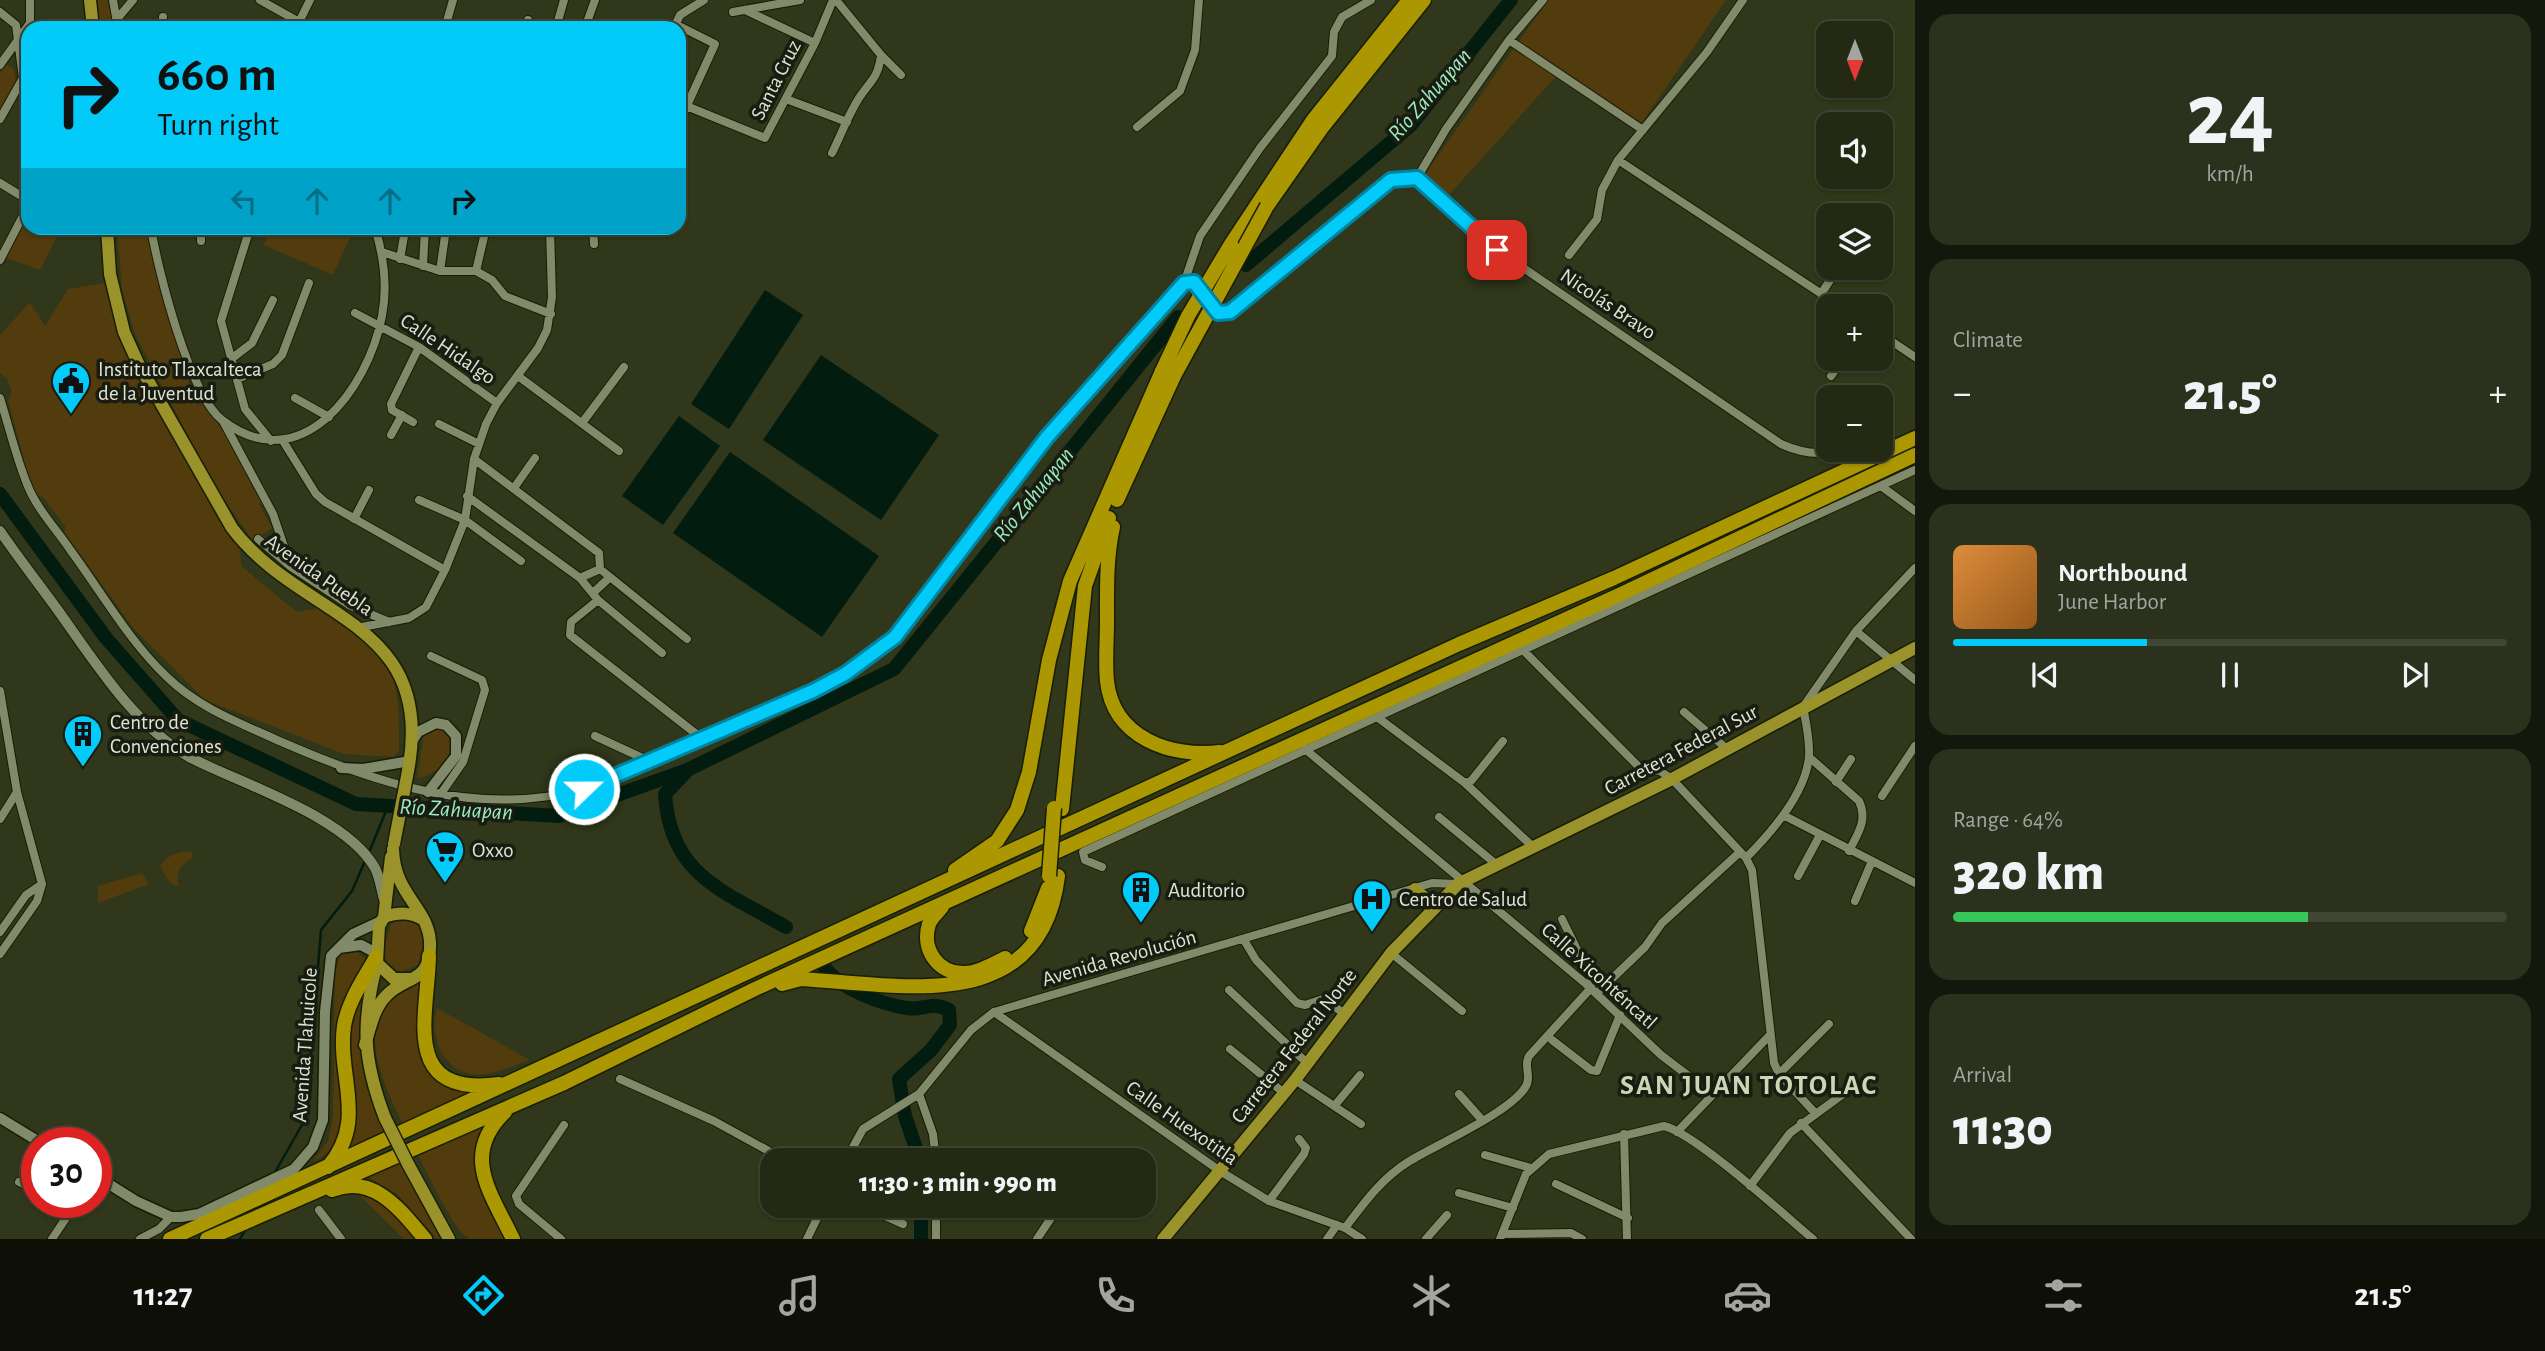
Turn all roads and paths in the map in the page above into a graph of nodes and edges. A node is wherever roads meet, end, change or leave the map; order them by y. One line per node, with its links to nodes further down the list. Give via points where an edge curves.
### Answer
1 (30, 0): 23 (street)
2 (90, 0): 24 (main road)
3 (113, 0): 25 (street)
4 (133, 0): 26 (street)
5 (260, 0): 28 (street)
6 (310, 0): 29 (street)
7 (453, 0): 30 (street)
8 (564, 0): 31 (street)
9 (595, 0): 32 (street)
10 (704, 0): 33 (street)
11 (800, 0): 19 (street)
12 (834, 0): 38 (street, Santa Cruz); 39 (street)
13 (1199, 0): 47 (street, via 1195,50 1180,91)
14 (1371, 0): 77 (street, via 1342,17 1334,32 1332,56 1260,148 1200,236)
15 (1409, 0): 89 (highway, bridge, via 1313,120 1256,201 1188,316)
16 (1424, 0): 89 (highway, bridge, via 1321,129 1267,206)
17 (1544, 0): 37 (street)
18 (1742, 0): 48 (street)
19 (745, 10): 21 (street); 38 (street)
20 (0, 12): 36 (street, via 16,24)
21 (733, 12)
22 (163, 17): 27 (street)
23 (30, 21)
24 (92, 21)
25 (118, 21)
26 (119, 21)
27 (163, 21)
28 (291, 21)
29 (299, 21)
30 (447, 21)
31 (558, 21)
32 (588, 21)
33 (677, 21)
34 (686, 31): 43 (street, via 715,44)
35 (21, 35): 36 (street)
36 (18, 39): 40 (street); 45 (street, via 21,85)
37 (1509, 40): 48 (street); 51 (street, via 1446,128)
38 (815, 43): 42 (street, Santa Cruz)
39 (881, 55): 41 (street); 46 (street, via 870,88 860,96)
40 (0, 65)
41 (901, 75)
42 (786, 99): 43 (street, Santa Cruz, via 765,138); 46 (street)
43 (688, 106): 44 (street)
44 (686, 110)
45 (0, 119)
46 (847, 122): 49 (street)
47 (1137, 127)
48 (1643, 130): 50 (street)
49 (832, 153)
50 (1618, 160): 69 (street, via 1602,190 1597,219); 78 (street)
51 (1417, 178): 77 (street, via 1391,180 1230,312 1218,313 1194,282); 108 (street, Nicolás Bravo, via 1497,250 1782,444 1796,451)
52 (0, 183): 53 (street)
53 (21, 198)
54 (21, 217): 71 (street)
55 (107, 235): 134 (main road, Avenida Puebla, via 110,274 124,332 216,503 267,567)
56 (152, 235): 98 (street, via 195,380)
57 (201, 235): 66 (street)
58 (248, 235): 86 (street, via 221,321)
59 (377, 235): 68 (street)
60 (425, 235): 72 (street)
61 (484, 235): 74 (street)
62 (550, 235): 81 (street)
63 (593, 235): 67 (street)
64 (404, 236): 70 (street)
65 (445, 236): 73 (street)
66 (201, 241)
67 (594, 244)
68 (382, 252): 70 (street); 82 (street, via 385,286)
69 (1569, 256)
70 (400, 259): 72 (street)
71 (0, 260)
72 (424, 266): 73 (street)
73 (440, 271): 74 (street)
74 (476, 271): 81 (street, via 492,280 505,296)
75 (1830, 280): 78 (street)
76 (309, 283): 92 (street, via 278,361)
77 (1184, 283): 151 (street, via 1047,437 895,637 813,691)
78 (1821, 293)
79 (273, 300): 86 (street, via 252,343)
80 (355, 313): 82 (street, Calle Hidalgo)
81 (551, 314): 90 (street, via 538,348)
82 (380, 325): 84 (street, Calle Hidalgo); 97 (street, via 359,379)
83 (1893, 342): 85 (street)
84 (419, 347): 95 (street, Calle Hidalgo); 96 (street, via 391,404)
85 (1915, 356)
86 (231, 359): 92 (street)
87 (624, 367): 100 (street)
88 (1835, 371): 91 (street)
89 (1168, 374): 116 (highway); 124 (highway)
90 (518, 376): 95 (street); 100 (street)
91 (1831, 376)
92 (237, 379): 104 (street, via 245,409)
93 (295, 397): 97 (street)
94 (0, 398): 162 (street, via 28,487 144,653 207,709)
95 (497, 403): 106 (street)
96 (402, 415): 99 (street); 102 (street)
97 (329, 417): 105 (street, via 310,432)
98 (221, 419): 104 (street); 126 (street, via 272,514)
99 (414, 422)
100 (582, 423): 107 (street)
101 (439, 424): 106 (street)
102 (391, 435)
103 (1915, 438): 157 (highway)
104 (271, 441): 105 (street)
105 (283, 441): 120 (street, via 316,495)
106 (479, 444): 111 (street)
107 (619, 451)
108 (1816, 452)
109 (1915, 455): 190 (highway)
110 (535, 458): 114 (street)
111 (474, 460): 114 (street); 117 (street)
112 (1915, 470): 113 (street)
113 (1881, 485): 119 (street); 138 (street)
114 (514, 488): 128 (street, via 598,553)
115 (369, 490): 120 (street)
116 (1121, 491): 157 (highway, via 1107,575 1107,683 1114,707 1129,728 1152,745 1206,754); 169 (highway, via 1085,586)
117 (467, 496): 121 (street); 131 (street)
118 (419, 500): 121 (street)
119 (1915, 511)
120 (354, 519): 129 (street)
121 (465, 520): 125 (street); 129 (street)
122 (1, 533): 188 (street, via 145,723 189,757 328,823 371,862)
123 (258, 539): 126 (street)
124 (1084, 552): 169 (highway, via 1071,617); 186 (highway, via 1060,611 1029,772 1017,810 998,841 951,873)
125 (521, 561)
126 (291, 567): 133 (street, via 349,605)
127 (1915, 568): 135 (street)
128 (600, 569): 130 (street); 131 (street)
129 (445, 570): 133 (street, via 426,607)
130 (610, 577): 132 (street); 136 (street)
131 (580, 578): 132 (street)
132 (596, 596): 139 (street); 151 (street, via 571,622 570,635)
133 (390, 623): 134 (street)
134 (362, 627): 153 (main road, Avenida Puebla, via 392,659 404,687)
135 (1856, 631): 141 (street); 145 (street)
136 (687, 639)
137 (1915, 648): 141 (main road, Carretera Federal Sur)
138 (1522, 649): 147 (street); 163 (street, via 1640,768 1660,771)
139 (662, 653)
140 (430, 656): 167 (street, via 482,680 485,690 463,762)
141 (1891, 661): 142 (street); 145 (main road, Carretera Federal Sur)
142 (1915, 680)
143 (0, 691): 144 (street)
144 (1, 705): 148 (street)
145 (1803, 707): 156 (main road, Carretera Federal Sur); 158 (street)
146 (1684, 712): 156 (street)
147 (1377, 717): 155 (street); 165 (street)
148 (6, 723): 149 (street); 166 (street)
149 (0, 731)
150 (595, 736): 160 (street)
151 (700, 737): 160 (street)
152 (1503, 741): 165 (street)
153 (411, 743): 161 (main road, Avenida Puebla); 167 (main road, via 418,732 436,723 446,725 456,736 456,756)
154 (1915, 746): 168 (street)
155 (1305, 749): 180 (street, via 1083,852 1085,860); 183 (street, Calle Xicohténcatl)
156 (1727, 749): 163 (main road, Carretera Federal Sur)
157 (1235, 750): 186 (highway)
158 (1809, 757): 164 (street); 170 (street)
159 (1851, 759): 164 (street)
160 (651, 762): 167 (street, via 550,798 509,801)
161 (409, 766): 162 (main road); 174 (main road, Avenida Puebla, bridge)
162 (341, 768): 167 (street)
163 (1672, 779): 175 (main road, Carretera Federal Sur); 177 (street)
164 (1836, 782): 176 (street, via 1863,811 1863,823)
165 (1465, 783): 175 (street)
166 (18, 792): 172 (street); 185 (street)
167 (434, 793)
168 (1882, 796)
169 (1058, 808): 181 (highway)
170 (1785, 816): 173 (street); 177 (street)
171 (1439, 817): 179 (street)
172 (0, 819)
173 (1820, 835): 176 (street); 182 (street)
174 (394, 846): 188 (main road, Avenida Puebla); 194 (main road, via 400,884)
175 (1533, 847): 179 (main road, Carretera Federal Sur)
176 (1849, 851): 178 (street)
177 (1743, 855): 205 (street, via 1662,923 1644,947); 211 (street, via 1752,870)
178 (1872, 861): 184 (street); 189 (street)
179 (1497, 865): 183 (main road, Carretera Federal Sur)
180 (1102, 867)
181 (1054, 876): 190 (highway, via 1029,935 1004,958 965,973 945,970 932,959 929,923); 203 (highway, via 1051,915 1037,940 993,975 923,989 802,979)
182 (1798, 876)
183 (1460, 883): 187 (street, Avenida Revolución); 191 (main road, Carretera Federal Norte); 205 (street, Calle Xicohténcatl)
184 (1915, 883)
185 (42, 884): 195 (street, via 26,895); 197 (street, via 37,901)
186 (944, 884): 220 (highway)
187 (1415, 889): 191 (main road); 196 (street, Avenida Revolución)
188 (384, 900): 192 (main road, Avenida Puebla)
189 (1855, 901)
190 (944, 904): 203 (highway)
191 (1431, 909): 199 (main road, Carretera Federal Norte)
192 (383, 919): 194 (main road, via 402,913); 198 (main road, via 362,928); 201 (main road)
193 (1562, 919): 205 (street)
194 (424, 920): 200 (main road)
195 (0, 932)
196 (1244, 940): 207 (street, Avenida Revolución); 208 (street, via 1256,960 1297,1003 1323,999)
197 (2, 949)
198 (334, 951): 201 (main road, via 355,944); 254 (main road, Avenida Tlahuicole, via 327,984 323,1120 313,1147 294,1169 199,1214)
199 (1391, 953): 206 (street); 208 (main road, Carretera Federal Norte)
200 (429, 956): 202 (main road); 220 (highway, via 422,1023 434,1066 452,1080 467,1084)
201 (376, 958): 202 (main road, via 386,975 398,980); 213 (main road); 242 (highway, via 347,1012 343,1040 349,1129)
202 (421, 973): 213 (main road, via 381,1001)
203 (755, 989): 226 (highway)
204 (1229, 990): 215 (street)
205 (1594, 991): 209 (street, Calle Xicohténcatl); 230 (street, via 1529,1056 1526,1087)
206 (1462, 1011)
207 (994, 1012): 225 (street, Avenida Revolución, via 971,1030); 244 (street, Calle Huexotitla)
208 (1345, 1014): 215 (main road, Carretera Federal Norte)
209 (1620, 1015): 212 (street, via 1597,1071); 223 (street, Calle Xicohténcatl, via 1661,1055)
210 (1829, 1024): 217 (street)
211 (1769, 1036): 217 (street); 223 (street)
212 (1552, 1040)
213 (365, 1045): 264 (main road, bridge, via 385,1118)
214 (1230, 1049): 222 (street)
215 (1307, 1063): 219 (main road, Carretera Federal Norte)
216 (1360, 1074): 227 (street)
217 (1779, 1074): 228 (street)
218 (620, 1079): 238 (street)
219 (1294, 1080): 222 (main road, Carretera Federal Norte); 227 (street)
220 (514, 1081): 242 (highway)
221 (1854, 1086): 228 (street)
222 (1284, 1093): 244 (main road, Carretera Federal Norte)
223 (1711, 1093): 234 (street)
224 (1459, 1094): 230 (street)
225 (916, 1096): 239 (street, Avenida Revolución, via 863,1129); 240 (street)
226 (520, 1102): 250 (highway); 271 (highway, via 503,1113 481,1149 482,1175)
227 (1336, 1104): 232 (street)
228 (1816, 1114): 231 (street)
229 (0, 1118): 235 (main road)
230 (1482, 1120): 262 (street, via 1407,1162 1380,1183)
231 (1801, 1123): 247 (street); 283 (street)
232 (1362, 1124)
233 (564, 1125): 272 (street, via 516,1196 519,1205)
234 (1673, 1130): 236 (street, via 1664,1126); 247 (street)
235 (21, 1131)
236 (1624, 1134): 243 (street, via 1558,1151); 260 (street)
237 (1299, 1139): 249 (street, via 1306,1148 1304,1154)
238 (763, 1148)
239 (853, 1148)
240 (935, 1148)
241 (1485, 1156): 243 (street)
242 (327, 1168): 267 (highway)
243 (1531, 1168): 251 (street)
244 (1220, 1171): 249 (street, Calle Huexotitla); 276 (main road, Carretera Federal Norte)
245 (1556, 1184): 260 (street)
246 (112, 1185): 254 (main road)
247 (1750, 1186): 282 (street)
248 (1459, 1194): 251 (street)
249 (1269, 1201): 262 (street, Calle Huexotitla)
250 (291, 1202): 268 (highway); 270 (highway, via 341,1186 373,1189 398,1207)
251 (1513, 1208): 263 (street)
252 (319, 1210): 269 (street)
253 (1447, 1215): 279 (street)
254 (171, 1217): 266 (street)
255 (66, 1218): 265 (street)
256 (817, 1218): 273 (street)
257 (890, 1218): 261 (street)
258 (936, 1218): 274 (street)
259 (1049, 1218): 275 (street)
260 (1628, 1218): 281 (street)
261 (903, 1224)
262 (1341, 1226): 277 (street); 278 (street, Calle Huexotitla)
263 (1501, 1237): 280 (street, via 1571,1233)
264 (449, 1238)
265 (52, 1239)
266 (140, 1239)
267 (170, 1239)
268 (207, 1239)
269 (341, 1239)
270 (425, 1239)
271 (513, 1239)
272 (561, 1239)
273 (807, 1239)
274 (936, 1239)
275 (1037, 1239)
276 (1163, 1239)
277 (1327, 1239)
278 (1362, 1239)
279 (1426, 1239)
280 (1582, 1239)
281 (1628, 1239)
282 (1813, 1239)
283 (1911, 1239)

